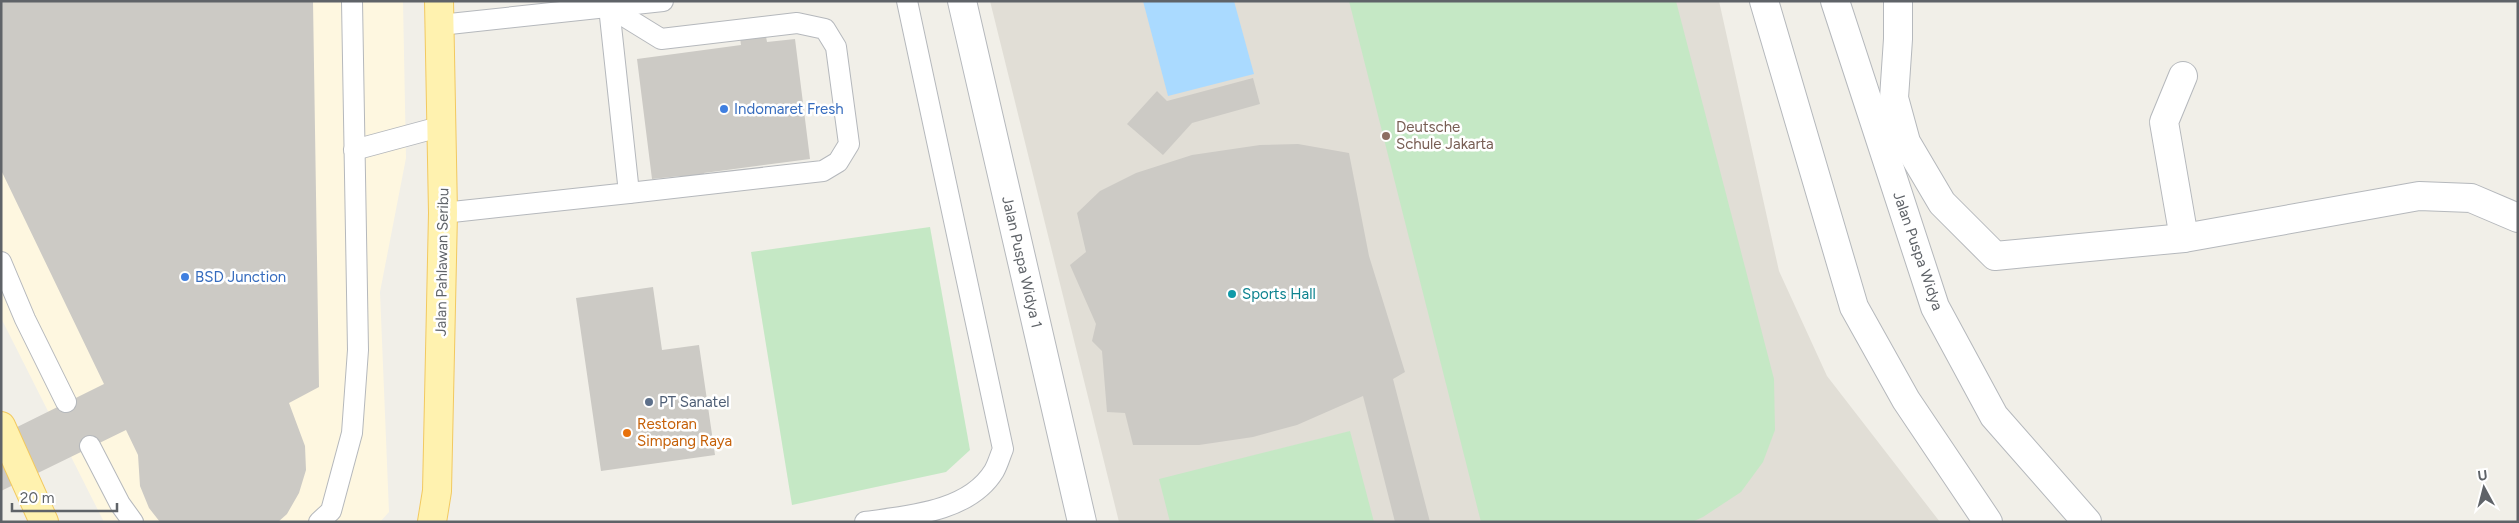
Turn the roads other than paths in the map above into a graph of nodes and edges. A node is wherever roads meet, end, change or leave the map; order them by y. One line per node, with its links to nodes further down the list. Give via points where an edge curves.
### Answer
1 (352, 1): 12 (lane)
2 (662, 1): 8 (lane)
3 (907, 1): 27 (lane, via 1003,449 994,471 975,490 954,503 928,512)
4 (962, 1): 28 (street, Jalan Puspa Widya 1)
5 (1764, 1): 29 (street, via 1854,307 1906,400)
6 (1835, 1): 30 (street, Jalan Puspa Widya, via 1935,307 1994,416)
7 (1898, 1): 16 (street, via 1894,98 1906,142 1942,203 1994,256)
8 (609, 7): 9 (lane); 13 (lane); 13 (lane, via 661,39 797,23 825,28 836,47 849,144 838,162 823,171)
9 (440, 13): 11 (main road, Jalan Pahlawan Seribu)
10 (2183, 76): 16 (street, via 2164,122)
11 (443, 126): 12 (lane); 14 (main road, Jalan Pahlawan Seribu)
12 (354, 150): 24 (lane, via 358,350 352,433 331,511)
13 (629, 193): 14 (lane)
14 (443, 214): 21 (main road, Jalan Pahlawan Seribu)
15 (2518, 218): 16 (street, via 2471,198 2419,196)
16 (2184, 238)
17 (1, 262): 18 (lane)
18 (66, 402)
19 (1, 426): 22 (main road)
20 (90, 446): 23 (lane)
21 (437, 492): 25 (main road); 26 (main road, Jalan Pahlawan Seribu)
22 (44, 519)
23 (133, 522)
24 (319, 522)
25 (417, 522)
26 (432, 522)
27 (866, 522)
28 (1082, 522)
29 (1988, 522)
30 (2086, 522)

